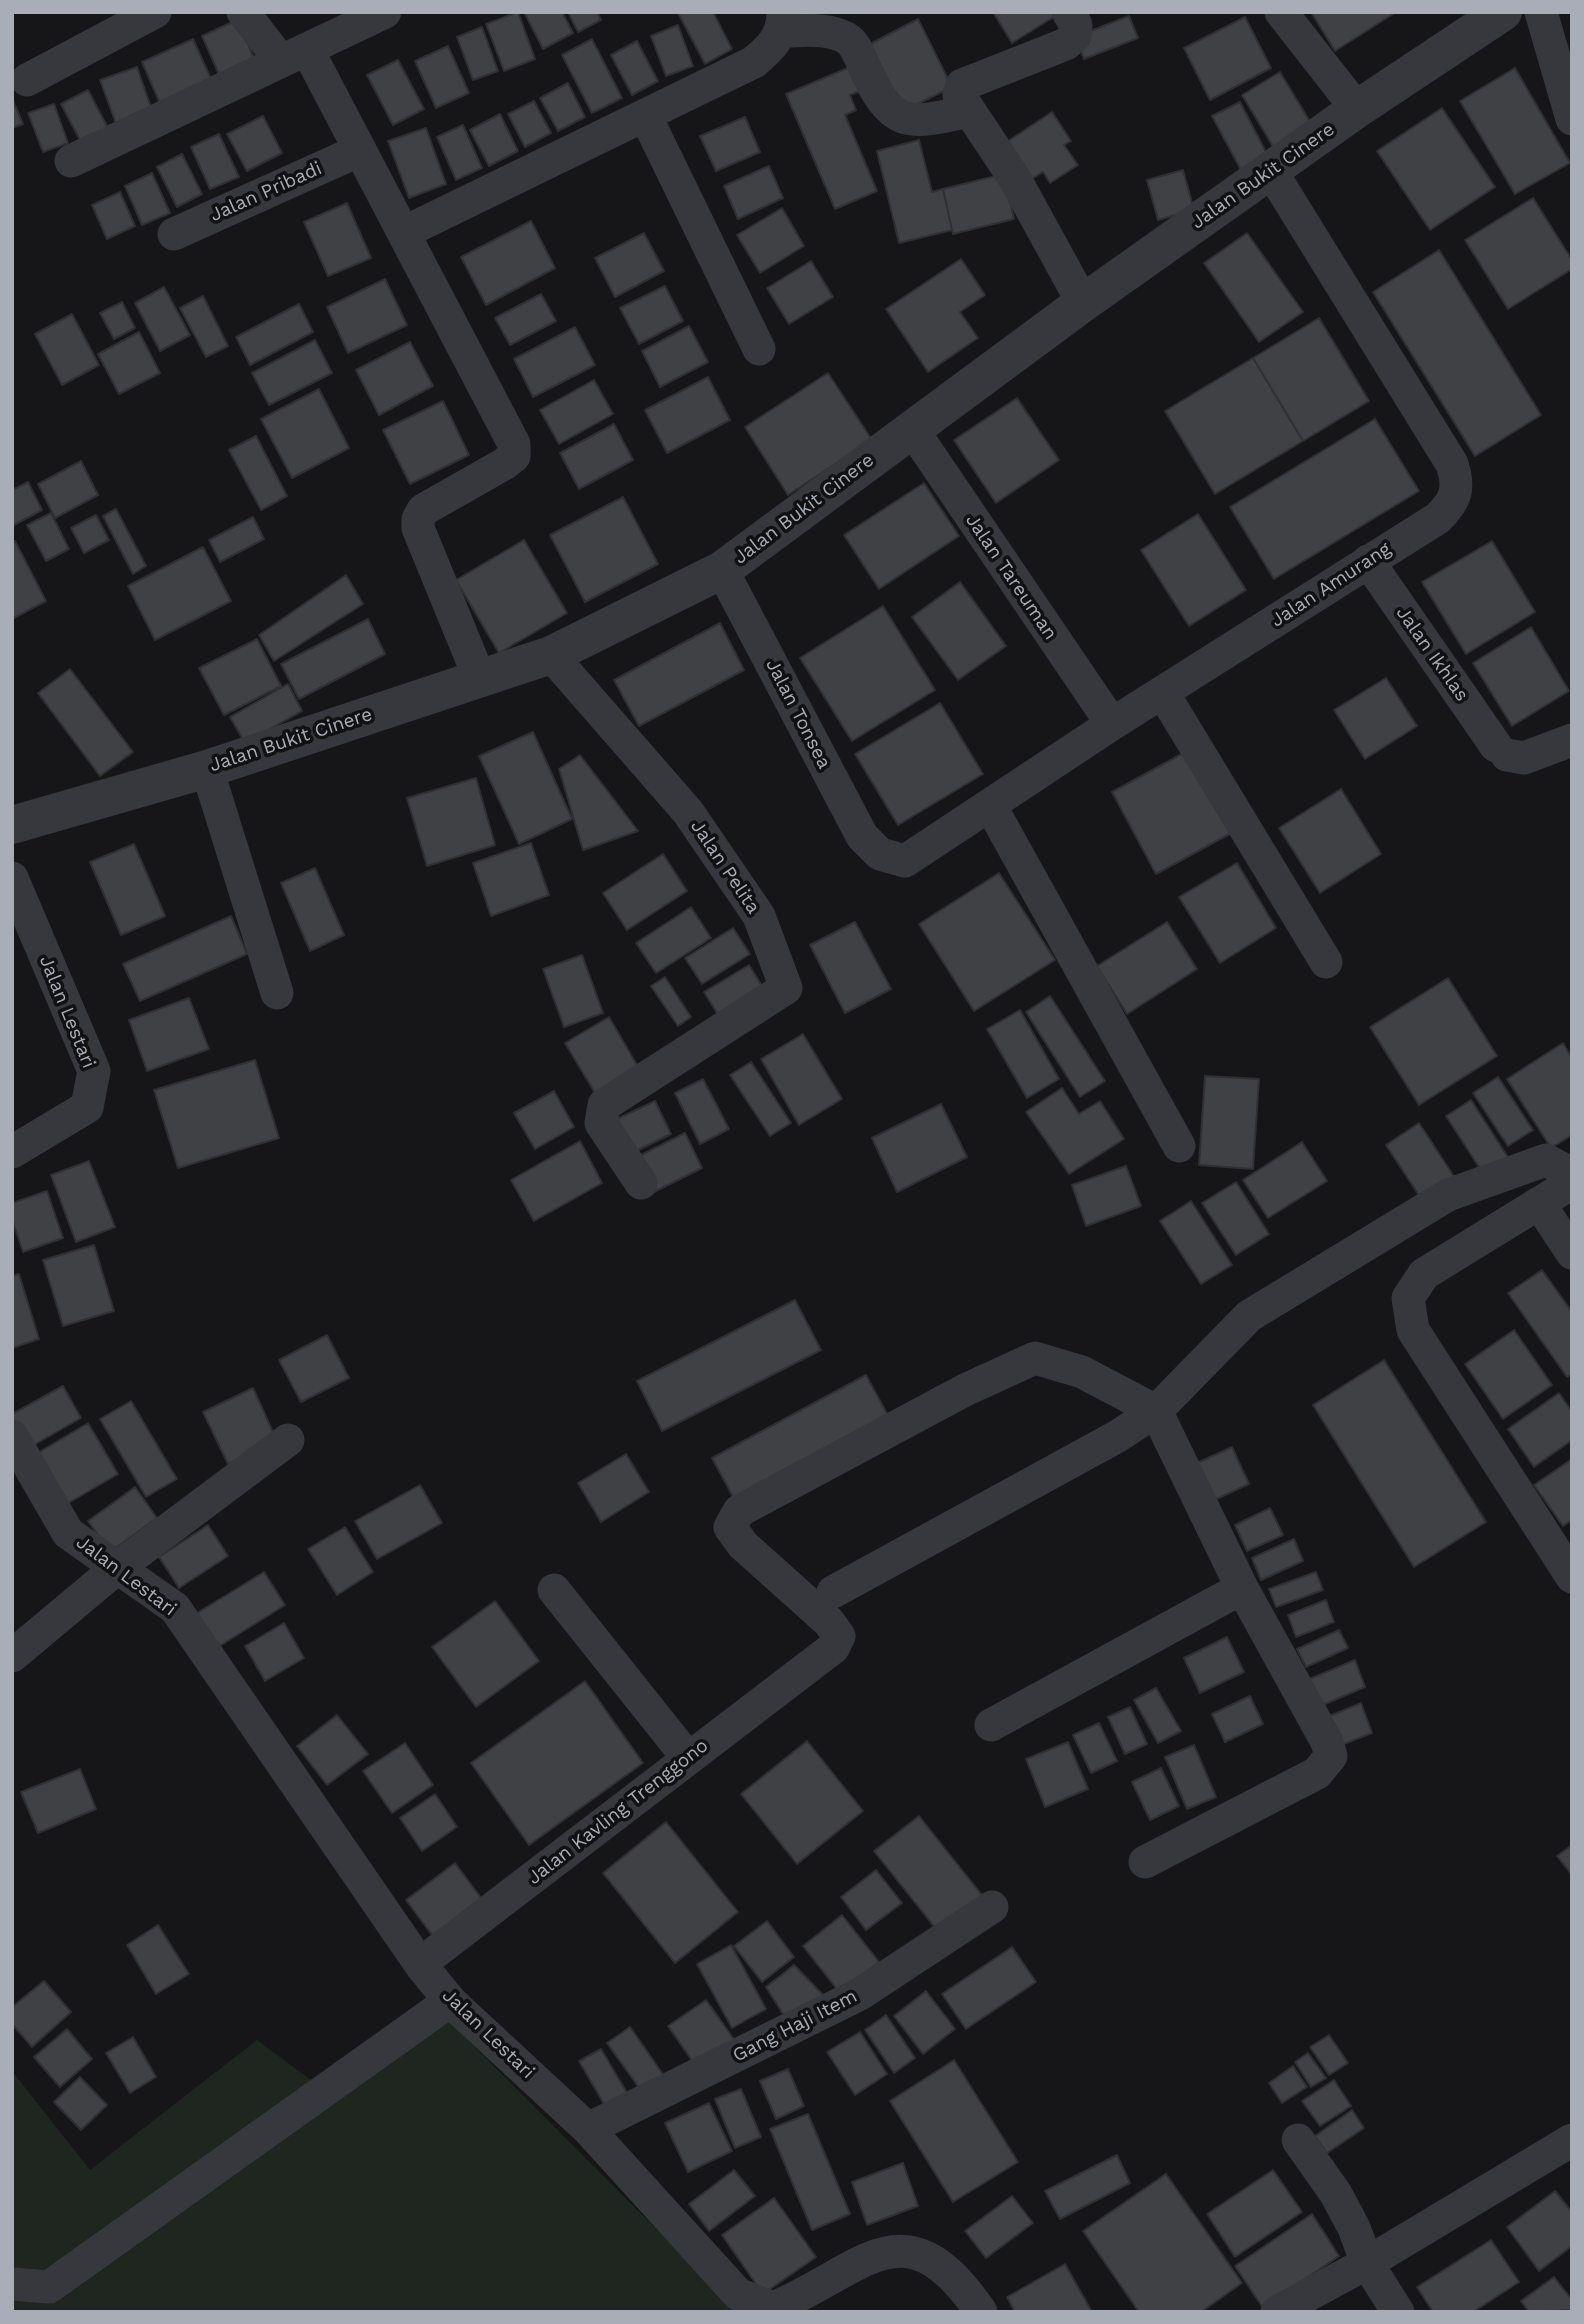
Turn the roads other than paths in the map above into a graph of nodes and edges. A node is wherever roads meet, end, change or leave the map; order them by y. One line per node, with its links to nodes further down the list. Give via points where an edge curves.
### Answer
1 (155, 12): 10 (street)
2 (243, 12): 9 (street)
3 (385, 12): 9 (street)
4 (1068, 12): 12 (street, via 1076,25 1075,36 1066,44 962,85 959,95)
5 (1281, 12): 11 (street)
6 (1503, 12): 11 (street, Jalan Bukit Cinere)
7 (1541, 12): 14 (street)
8 (783, 22): 12 (street, via 828,30 848,39 877,95 900,117 925,121); 13 (street, via 772,47 754,62)
9 (294, 55): 15 (street); 16 (street)
10 (27, 80)
11 (1357, 109): 17 (street, Jalan Bukit Cinere)
12 (969, 111): 20 (street, via 1015,179)
13 (646, 117): 18 (street); 21 (street)
14 (1572, 119)
15 (358, 151): 18 (street); 19 (street, Jalan Pribadi)
16 (71, 161)
17 (1271, 170): 20 (street, Jalan Bukit Cinere); 23 (street, Jalan Amurang, via 1452,464 1458,484 1454,502 1437,518)
18 (405, 232): 26 (street, via 514,444 514,456 504,464 423,510 418,519)
19 (174, 234)
20 (1083, 303): 22 (street, Jalan Bukit Cinere)
21 (759, 349)
22 (912, 429): 24 (street, Jalan Bukit Cinere); 28 (street, Jalan Tareuman)
23 (1368, 561): 27 (street, Jalan Amurang); 29 (street, Jalan Ikhlas, via 1501,751 1524,758)
24 (722, 570): 25 (street, Jalan Bukit Cinere); 33 (street, Jalan Tonsea, via 862,836)
25 (551, 655): 26 (street, Jalan Bukit Cinere); 40 (street, Jalan Pelita, via 688,812 759,916 786,988 604,1105 601,1123)
26 (479, 677): 30 (street, Jalan Bukit Cinere)
27 (1163, 693): 28 (street, Jalan Amurang); 35 (street)
28 (1112, 724): 31 (street, Jalan Amurang)
29 (1572, 740)
30 (207, 769): 32 (street, Jalan Bukit Cinere); 36 (street)
31 (990, 804): 33 (street, Jalan Amurang, via 905,861); 37 (street)
32 (12, 825)
33 (880, 855)
34 (12, 878): 38 (street, Jalan Lestari, via 94,1071 87,1107)
35 (1326, 961)
36 (277, 993)
37 (1179, 1146)
38 (12, 1152)
39 (1572, 1174): 44 (street, via 1546,1160 1448,1195 1249,1316)
40 (641, 1182)
41 (1572, 1183): 42 (street)
42 (1539, 1203): 43 (street); 48 (street, via 1424,1274 1408,1298 1413,1330)
43 (1572, 1253)
44 (1156, 1411): 49 (street); 51 (street); 54 (street, Jalan Kavling Trenggono, via 1082,1373 1035,1358 965,1390 739,1511 730,1527 743,1545 839,1636 833,1648)
45 (12, 1436): 47 (street, Jalan Lestari, via 68,1532)
46 (289, 1440): 47 (street)
47 (117, 1568): 52 (street); 57 (street, Jalan Lestari, via 175,1608)
48 (1572, 1577)
49 (1242, 1588): 53 (street); 55 (street, via 1331,1756 1317,1773)
50 (554, 1590): 54 (street)
51 (833, 1592)
52 (12, 1656)
53 (992, 1725)
54 (688, 1758): 57 (street, Jalan Kavling Trenggono)
55 (1145, 1862)
56 (992, 1908): 59 (street, Gang Haji Item, via 860,1994)
57 (420, 1964): 58 (street, Jalan Lestari)
58 (450, 2001): 59 (street, Jalan Lestari); 63 (street, via 49,2287)
59 (588, 2129): 64 (street, Jalan Lestari, via 738,2294 773,2308 807,2294 876,2253 906,2249 932,2258 964,2287)
60 (1298, 2140): 62 (street, via 1336,2194)
61 (1572, 2140): 62 (street)
62 (1367, 2263): 65 (street); 66 (street)
63 (12, 2284)
64 (981, 2312)
65 (1278, 2312)
66 (1398, 2312)

